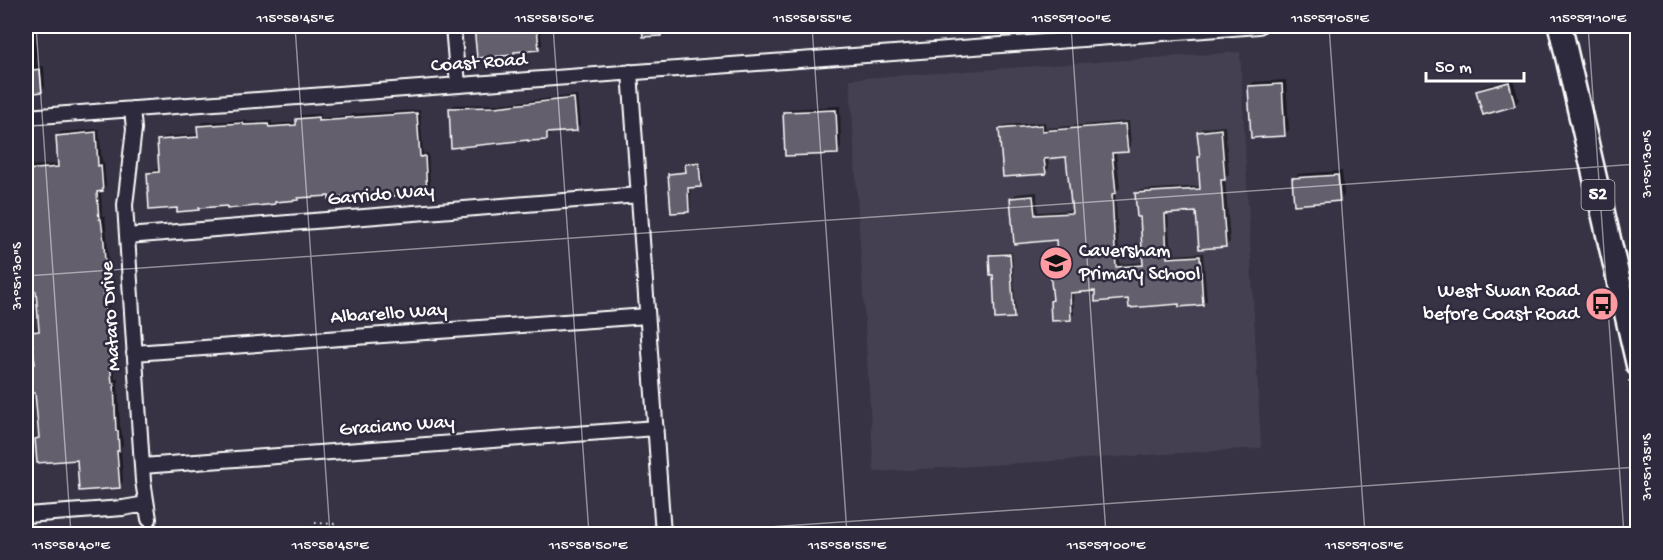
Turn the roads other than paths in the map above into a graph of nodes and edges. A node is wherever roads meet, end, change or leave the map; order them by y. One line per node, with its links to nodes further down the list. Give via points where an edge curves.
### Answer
1 (453, 26): 5 (street)
2 (1259, 26): 4 (street, Coast Road)
3 (1560, 26): 12 (main road, 52)
4 (630, 72): 5 (street, Coast Road); 8 (street)
5 (458, 85): 6 (street, Coast Road)
6 (132, 110): 7 (street, Coast Road); 9 (street, Mataro Drive, via 134,129 124,204)
7 (26, 117)
8 (639, 195): 9 (street, Garrido Way); 10 (street)
9 (127, 236): 11 (street, Mataro Drive)
10 (647, 316): 11 (street, Albarello Way); 13 (street)
11 (134, 353): 14 (street, Mataro Drive)
12 (1638, 365)
13 (656, 428): 14 (street, Graciano Way); 18 (street)
14 (142, 466): 15 (street, Mataro Drive)
15 (146, 504): 16 (street); 17 (street, Mataro Drive)
16 (26, 515)
17 (149, 519)
18 (663, 534)

